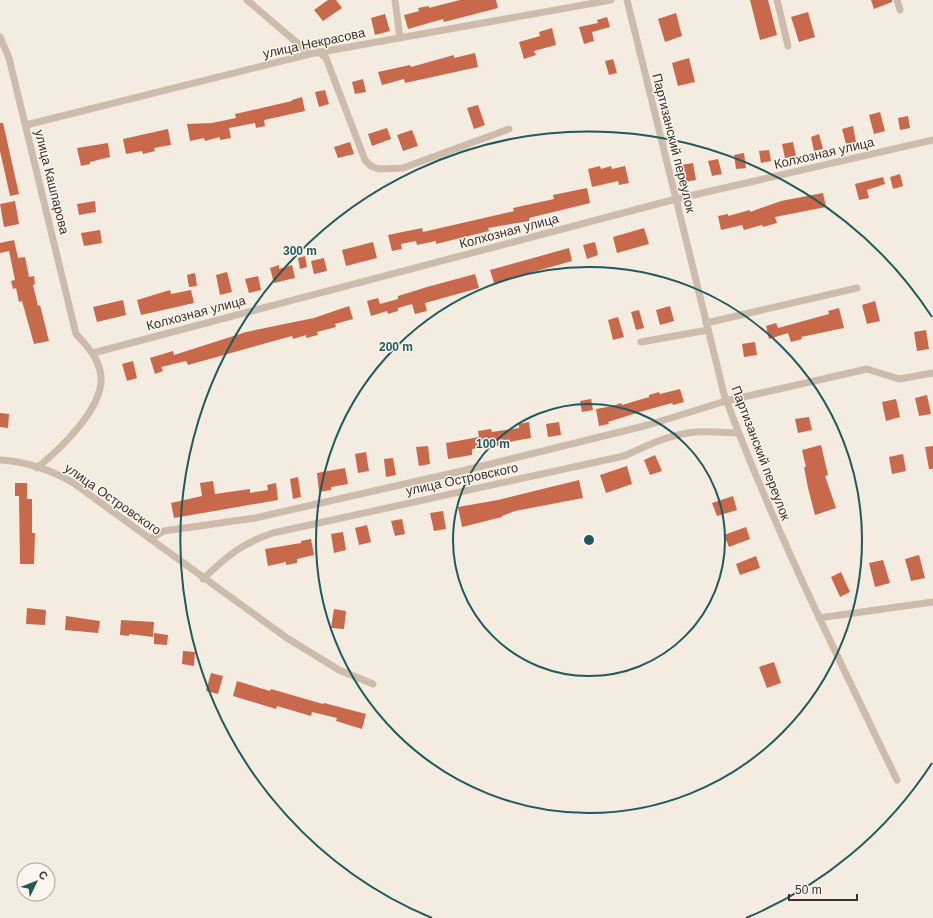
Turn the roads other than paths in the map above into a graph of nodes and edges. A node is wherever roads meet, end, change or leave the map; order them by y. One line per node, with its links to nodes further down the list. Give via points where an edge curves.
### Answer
1 (247, 0): 12 (street)
2 (395, 0): 9 (street)
3 (611, 0): 9 (street, улица Некрасова)
4 (627, 0): 16 (street, Партизанский переулок)
5 (776, 0): 10 (street)
6 (897, 0): 7 (street)
7 (900, 10)
8 (0, 37): 13 (street, улица Кашпарова, via 9,58)
9 (400, 38): 11 (street, улица Некрасова)
10 (788, 46)
11 (319, 52): 12 (street, улица Некрасова); 14 (street, via 326,58 365,160 371,166 379,169 403,168)
12 (310, 54): 13 (street, улица Некрасова)
13 (26, 125): 20 (street, улица Кашпарова, via 76,334)
14 (509, 129)
15 (933, 140): 16 (street, Колхозная улица)
16 (676, 199): 18 (street, Партизанский переулок); 20 (street, Колхозная улица)
17 (857, 288): 18 (street)
18 (707, 327): 19 (street); 22 (street, Партизанский переулок)
19 (641, 342)
20 (93, 353): 25 (street, via 101,376 98,395 90,411 73,433)
21 (933, 372): 22 (street, via 899,379 867,369)
22 (726, 401): 23 (street, Партизанский переулок); 26 (street, via 648,425 466,470 255,518 164,531)
23 (738, 433): 27 (street, улица Островского, via 687,433 624,456 273,533 257,538 228,555); 29 (street, Партизанский переулок, via 786,548)
24 (0, 460): 25 (street, улица Островского)
25 (37, 468): 26 (street, улица Островского, via 58,474 72,482)
26 (150, 539): 27 (street, улица Островского)
27 (203, 578): 30 (street, улица Островского, via 287,638 339,670)
28 (933, 602): 29 (street)
29 (819, 618): 31 (street, Партизанский переулок)
30 (373, 684)
31 (897, 780)

